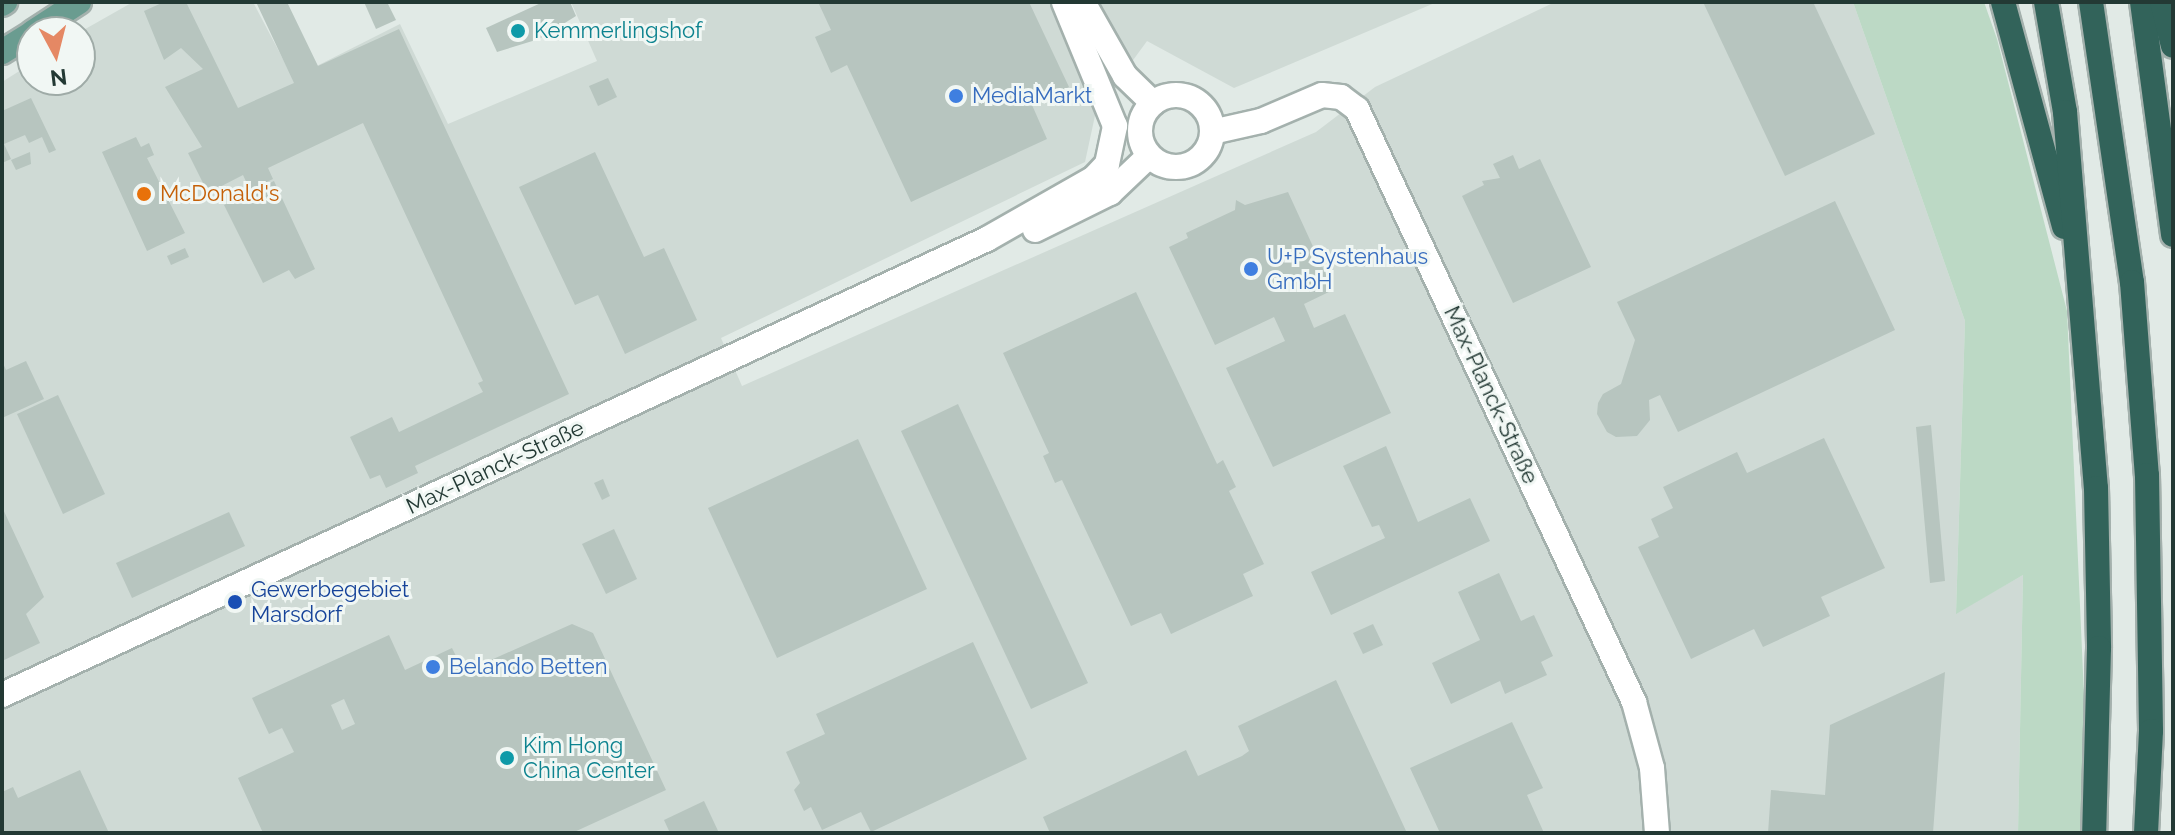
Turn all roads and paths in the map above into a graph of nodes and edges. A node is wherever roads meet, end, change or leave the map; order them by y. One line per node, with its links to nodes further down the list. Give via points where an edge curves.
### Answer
1 (79, 2): 9 (main road)
2 (1064, 2): 15 (street, Max-Planck-Straße, via 1109,101 1115,145 1094,178)
3 (1083, 2): 11 (street, via 1125,76)
4 (2003, 2): 16 (highway)
5 (2046, 2): 16 (highway, via 2065,112)
6 (2091, 2): 20 (highway, via 2132,282 2147,475 2151,619)
7 (2142, 2): 14 (highway)
8 (2162, 2): 10 (highway)
9 (57, 16)
10 (2173, 46)
11 (1153, 103): 12 (street, via 1173,95 1191,98 1207,113); 13 (street, via 1139,129)
12 (1212, 132): 13 (street, via 1207,151 1189,165 1164,166); 18 (street, Max-Planck-Straße, via 1261,121 1322,95 1341,97 1357,109 1634,702 1652,768)
13 (1149, 156): 15 (street, Max-Planck-Straße, via 1110,193 1026,234)
14 (2173, 235)
15 (987, 239): 17 (street, Max-Planck-Straße)
16 (2082, 300): 19 (highway, via 2097,531)
17 (2, 695)
18 (1657, 833)
19 (2094, 833)
20 (2146, 833)

